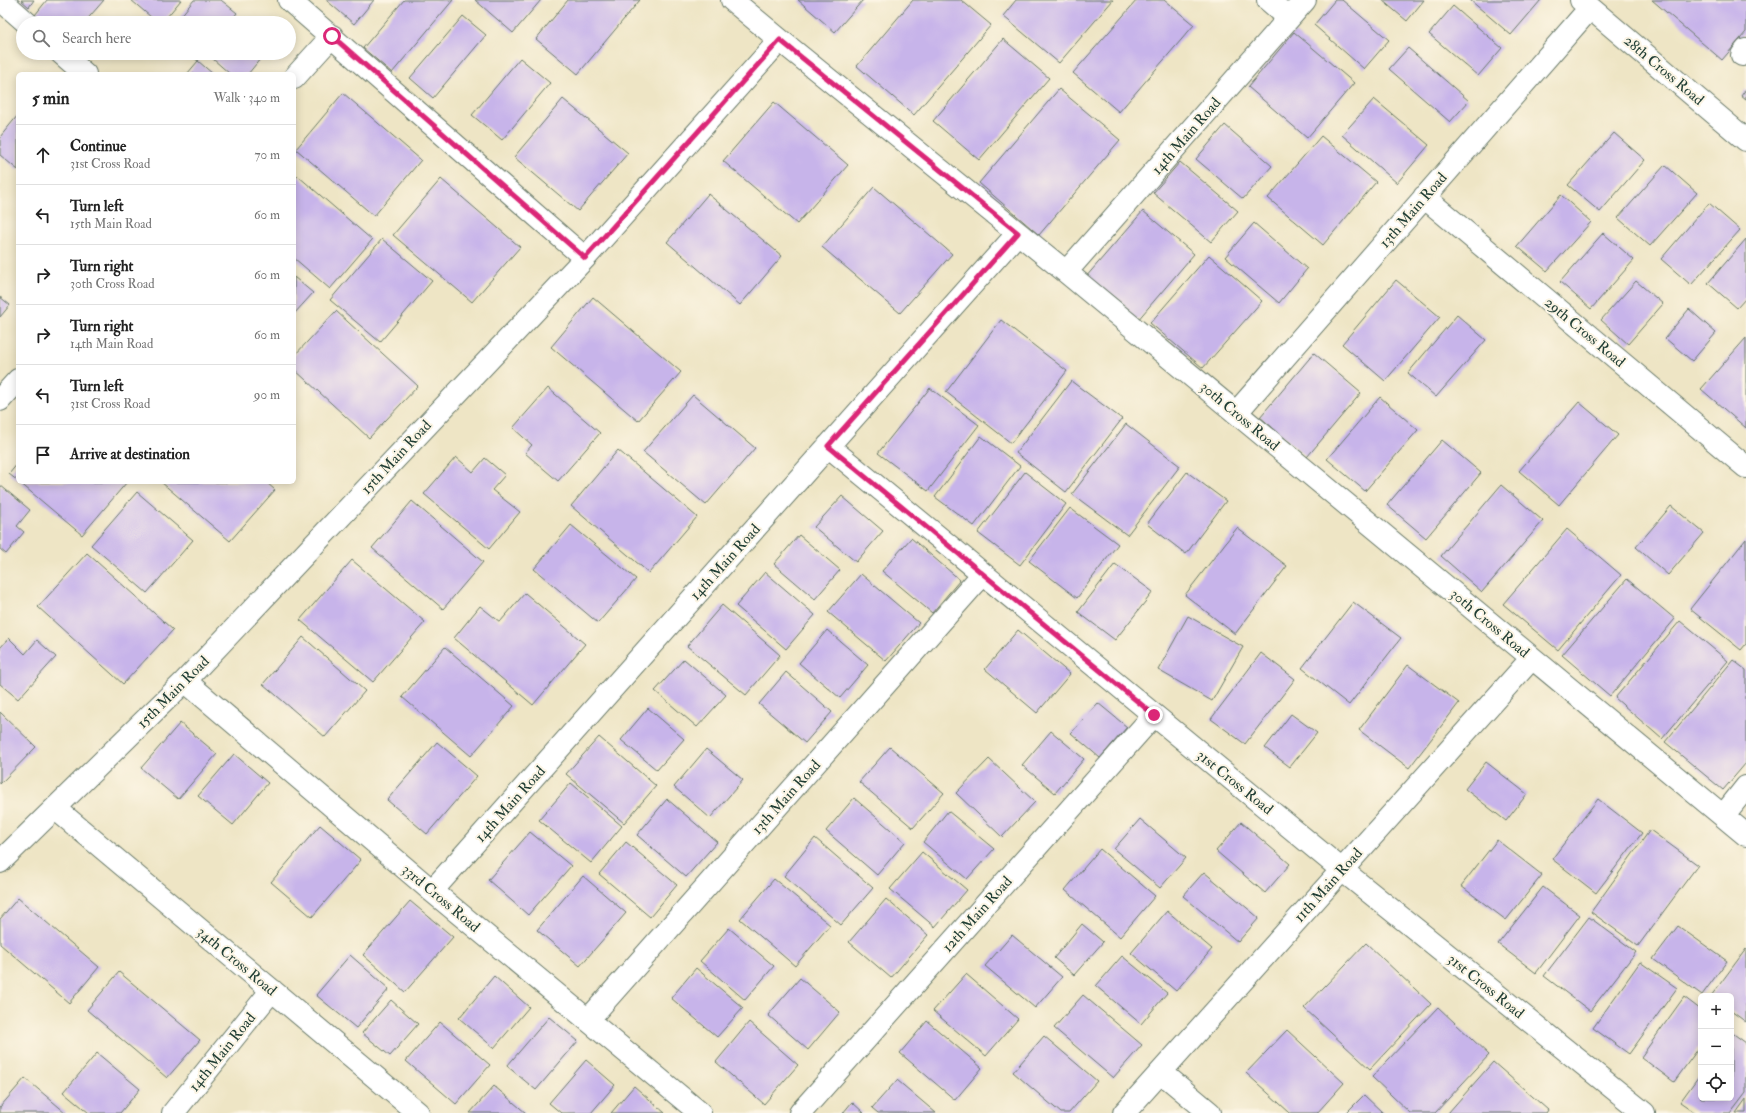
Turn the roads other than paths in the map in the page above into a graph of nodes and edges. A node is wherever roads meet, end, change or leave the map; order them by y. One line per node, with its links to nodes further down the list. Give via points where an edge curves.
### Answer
1 (2, 0): 7 (street)
2 (289, 0): 9 (street)
3 (732, 0): 10 (street, 30th Cross Road)
4 (1268, 0): 8 (street)
5 (1305, 0): 8 (street, 14th Main Road)
6 (1586, 4): 14 (street, 28th Cross Road); 15 (street, 13th Main Road)
7 (19, 16)
8 (1289, 18): 18 (street, 14th Main Road)
9 (332, 36): 13 (street); 17 (street)
10 (780, 40): 16 (street, 30th Cross Road); 17 (street, 15th Main Road)
11 (69, 60): 12 (street)
12 (83, 72)
13 (296, 76)
14 (1746, 140)
15 (1424, 197): 21 (street, 13th Main Road); 23 (street, 29th Cross Road)
16 (1018, 233): 18 (street, 30th Cross Road); 22 (street, 14th Main Road)
17 (585, 258): 26 (street, 15th Main Road)
18 (1066, 272): 21 (street, 30th Cross Road)
19 (16, 382): 20 (street)
20 (0, 400)
21 (1236, 413): 25 (street, 30th Cross Road)
22 (828, 446): 24 (street, 31st Cross Road); 34 (street, 14th Main Road)
23 (1746, 467)
24 (983, 574): 27 (street, 31st Cross Road); 36 (street, 13th Main Road)
25 (1532, 658): 30 (street, 30th Cross Road); 33 (street, 11th Main Road)
26 (185, 681): 29 (street, 15th Main Road); 34 (street, 33rd Cross Road)
27 (1154, 715): 33 (street, 31st Cross Road); 41 (street, 12th Main Road)
28 (1746, 787): 30 (street)
29 (56, 809): 32 (street, 15th Main Road); 35 (street, 34th Cross Road)
30 (1723, 816): 31 (street, 30th Cross Road)
31 (1746, 835)
32 (0, 862)
33 (1342, 870): 37 (street, 11th Main Road); 44 (street, 31st Cross Road)
34 (432, 891): 36 (street, 33rd Cross Road)
35 (272, 990): 38 (street, 14th Main Road); 39 (street, 34th Cross Road)
36 (588, 1020): 40 (street, 33rd Cross Road)
37 (1161, 1072): 42 (street, 11th Main Road); 43 (street)
38 (172, 1113)
39 (418, 1113)
40 (700, 1113)
41 (800, 1113)
42 (1124, 1113)
43 (1210, 1113)
44 (1644, 1113)

